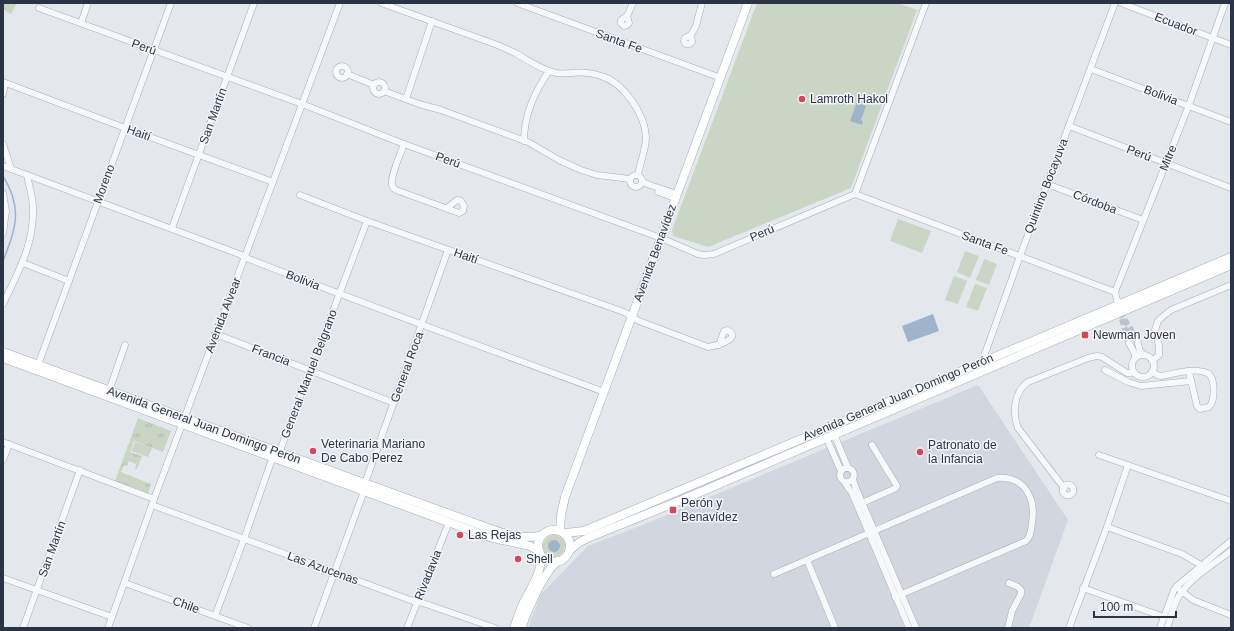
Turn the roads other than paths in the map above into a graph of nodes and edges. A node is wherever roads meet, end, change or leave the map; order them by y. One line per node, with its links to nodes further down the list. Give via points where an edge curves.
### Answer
1 (88, 3): 17 (street)
2 (171, 3): 21 (street, Moreno)
3 (254, 3): 25 (street, San Martín)
4 (340, 3): 30 (street, Avenida Alvear)
5 (381, 3): 16 (street)
6 (517, 3): 26 (street, Santa Fe)
7 (633, 3): 15 (street)
8 (702, 3): 18 (street)
9 (748, 3): 26 (main road, Avenida Benavídez)
10 (926, 3): 48 (street)
11 (1115, 3): 22 (street, Quintino Bocayuva)
12 (1122, 3): 19 (street, Ecuador)
13 (1225, 3): 19 (street, Mitre)
14 (39, 8): 17 (street, Perú)
15 (627, 16)
16 (432, 21): 23 (street, via 507,49); 29 (street)
17 (81, 23): 21 (street, Perú)
18 (691, 35)
19 (1213, 38): 20 (street, Ecuador); 31 (street, Mitre)
20 (1231, 45)
21 (154, 50): 25 (street, Perú); 34 (street, Moreno)
22 (1091, 68): 31 (street, Bolivia); 33 (street, Quintino Bocayuva)
23 (549, 71): 35 (street, via 532,103); 43 (street, via 587,73 607,78 632,100 645,127 646,136)
24 (347, 74): 29 (street, via 374,85 373,91 376,94 384,91)
25 (227, 78): 30 (street, Perú); 38 (street, San Martín)
26 (721, 78): 50 (main road, Avenida Benavídez)
27 (4, 82): 28 (street); 34 (street, Haití)
28 (3, 94)
29 (406, 99): 35 (street)
30 (302, 104): 37 (street, Perú); 44 (street, Avenida Alvear)
31 (1189, 105): 32 (street, Bolivia); 39 (street, Mitre)
32 (1231, 122)
33 (1069, 126): 39 (street, Perú); 45 (street, Quintino Bocayuva)
34 (125, 128): 38 (street, Haití); 51 (street, Moreno)
35 (524, 141): 42 (street, via 581,170 597,175)
36 (3, 144): 40 (street)
37 (404, 144): 52 (street, via 393,176 393,187); 57 (street, Perú)
38 (199, 155): 44 (street, Haití); 55 (street, San Martín)
39 (1166, 163): 46 (street, Perú); 53 (street, Mitre)
40 (7, 167): 41 (street, Bolivia)
41 (27, 175): 51 (street, Bolivia); 62 (street, via 33,208 29,243)
42 (630, 179): 43 (street, via 634,175); 43 (street, via 632,186 636,187)
43 (640, 181): 50 (street)
44 (273, 182): 60 (street, Avenida Alvear)
45 (1047, 184): 53 (street, Córdoba); 59 (street, Quintino Bocayuva)
46 (1231, 188)
47 (3, 193): 56 (street, via 6,212)
48 (855, 194): 57 (street, Perú, via 714,254 698,254); 59 (street, Santa Fe)
49 (300, 195): 54 (street, Haití)
50 (676, 196): 57 (main road, Avenida Benavídez)
51 (98, 201): 55 (street, Bolivia); 64 (street, Moreno)
52 (447, 208)
53 (1143, 220): 66 (street, Mitre)
54 (367, 221): 58 (street, Haití); 67 (street, General Manuel Belgrano)
55 (172, 228): 60 (street, Bolivia)
56 (3, 233)
57 (661, 238): 70 (main road, Avenida Benavídez)
58 (448, 250): 70 (street, Haití); 71 (street, General Roca)
59 (1020, 256): 66 (street, Santa Fe); 82 (street, Quintino Bocayuva)
60 (245, 257): 67 (street, Bolivia); 72 (street, Avenida Alvear)
61 (1231, 257): 69 (main road, Avenida General Juan Domingo Perón)
62 (23, 263): 64 (street); 68 (street)
63 (1231, 265): 69 (main road, Avenida General Juan Domingo Perón)
64 (69, 281): 83 (street, Moreno)
65 (1231, 285): 81 (street, via 1171,310 1160,318 1156,330 1160,351)
66 (1115, 292): 69 (street)
67 (339, 294): 71 (street, Bolivia); 84 (street, General Manuel Belgrano)
68 (3, 304)
69 (1119, 308): 82 (main road, Avenida General Juan Domingo Perón); 86 (main road, Avenida General Juan Domingo Perón)
70 (631, 316): 76 (street, Haití, via 708,346); 94 (main road, Avenida Benavídez)
71 (422, 324): 94 (street, Bolivia); 95 (street, General Roca)
72 (216, 334): 84 (street, Francia); 96 (street, Avenida Alvear)
73 (1137, 340): 78 (street, via 1140,351)
74 (1129, 343): 80 (street)
75 (125, 345): 93 (street)
76 (719, 345)
77 (3, 352): 83 (main road, Avenida General Juan Domingo Perón)
78 (1145, 355): 80 (street); 81 (street)
79 (3, 358): 96 (main road, Avenida General Juan Domingo Perón)
80 (1135, 358): 88 (street, via 1132,365)
81 (1152, 361): 87 (street)
82 (982, 362): 86 (street, Quintino Bocayuva); 117 (main road, Avenida General Juan Domingo Perón, via 584,531)
83 (38, 365): 93 (main road, Avenida General Juan Domingo Perón)
84 (310, 370): 95 (street, Francia); 100 (street, General Manuel Belgrano, via 281,448)
85 (1105, 370): 92 (street, via 1135,386)
86 (982, 371): 97 (main road, Avenida General Juan Domingo Perón)
87 (1152, 371): 89 (street, via 1157,376); 90 (street)
88 (1134, 372): 90 (street); 110 (street, via 1127,373 1097,356 1022,386 1014,408 1018,428)
89 (1189, 372): 91 (street); 91 (street, via 1199,370 1212,378 1213,393 1208,407 1200,409 1197,406)
90 (1143, 376): 92 (street)
91 (1191, 381): 92 (street)
92 (1141, 386)
93 (109, 391): 96 (main road, Avenida General Juan Domingo Perón)
94 (604, 392): 113 (main road, Avenida Benavídez)
95 (394, 403): 109 (street, General Roca)
96 (184, 421): 100 (main road, Avenida General Juan Domingo Perón); 112 (street, Avenida Alvear)
97 (830, 435): 104 (street); 106 (street); 122 (main road, Avenida General Juan Domingo Perón, via 586,539)
98 (6, 443): 102 (street); 105 (street, Las Azucenas)
99 (872, 445): 114 (street, via 897,486)
100 (276, 454): 109 (main road, Avenida General Juan Domingo Perón); 120 (street, General Manuel Belgrano)
101 (1099, 455): 103 (street)
102 (3, 460)
103 (1128, 465): 111 (street); 116 (street)
104 (848, 468): 106 (street); 107 (street, via 854,474)
105 (80, 470): 112 (street, Las Azucenas); 135 (street, San Martín)
106 (841, 471): 108 (street, via 840,478)
107 (853, 479): 108 (street); 114 (street)
108 (845, 483): 118 (street)
109 (364, 487): 115 (main road, Avenida General Juan Domingo Perón); 119 (main road, Avenida General Juan Domingo Perón, via 503,533 535,537); 128 (street, General Roca)
110 (1064, 488)
111 (1231, 501)
112 (153, 502): 120 (street, Las Azucenas); 131 (street, Avenida Alvear)
113 (563, 503): 117 (main road, Avenida Benavídez); 119 (main road, Avenida Benavídez)
114 (862, 503): 118 (street)
115 (449, 522): 124 (main road, Avenida General Juan Domingo Perón, via 493,538 530,546); 138 (street, Rivadavia)
116 (1106, 527): 127 (street, via 1182,554); 134 (street)
117 (563, 532): 119 (main road, via 553,529); 122 (main road, via 570,541)
118 (871, 532): 125 (street); 137 (street); 137 (street, via 997,478 1013,480 1020,484 1031,498 1034,513 1030,537 1026,540)
119 (544, 533): 124 (main road, via 538,542)
120 (244, 539): 128 (street, Las Azucenas); 140 (street, General Manuel Belgrano)
121 (1231, 541): 127 (street)
122 (570, 550): 126 (main road, via 565,558)
123 (1231, 551): 136 (street)
124 (539, 552): 126 (main road, via 543,558); 149 (main road, via 540,568)
125 (806, 560): 129 (street); 151 (street)
126 (558, 562): 150 (main road, via 549,570)
127 (1201, 565): 133 (street)
128 (334, 572): 138 (street, Las Azucenas); 146 (street, General Roca)
129 (774, 574)
130 (3, 578): 135 (street)
131 (125, 583): 140 (street, Chile); 141 (street, Avenida Alvear)
132 (1009, 583): 155 (street, via 1021,590 1021,594 1012,611)
133 (1177, 586): 136 (street); 142 (street)
134 (1083, 588): 142 (street); 156 (street)
135 (37, 590): 141 (street); 143 (street, San Martín)
136 (1182, 591): 139 (street, via 1193,600); 158 (street)
137 (898, 595): 152 (street); 153 (street)
138 (418, 602): 147 (street, Rivadavia); 148 (street, Las Azucenas)
139 (1231, 615)
140 (215, 616): 145 (street, Chile)
141 (112, 617): 144 (street, Avenida Alvear)
142 (1164, 617): 157 (street)
143 (23, 628)
144 (108, 628)
145 (248, 628)
146 (314, 628)
147 (407, 628)
148 (495, 628)
149 (514, 628)
150 (521, 628)
151 (835, 628)
152 (909, 628)
153 (916, 628)
154 (1001, 628): 155 (street)
155 (1009, 628)
156 (1068, 628)
157 (1160, 628)
158 (1167, 628)

